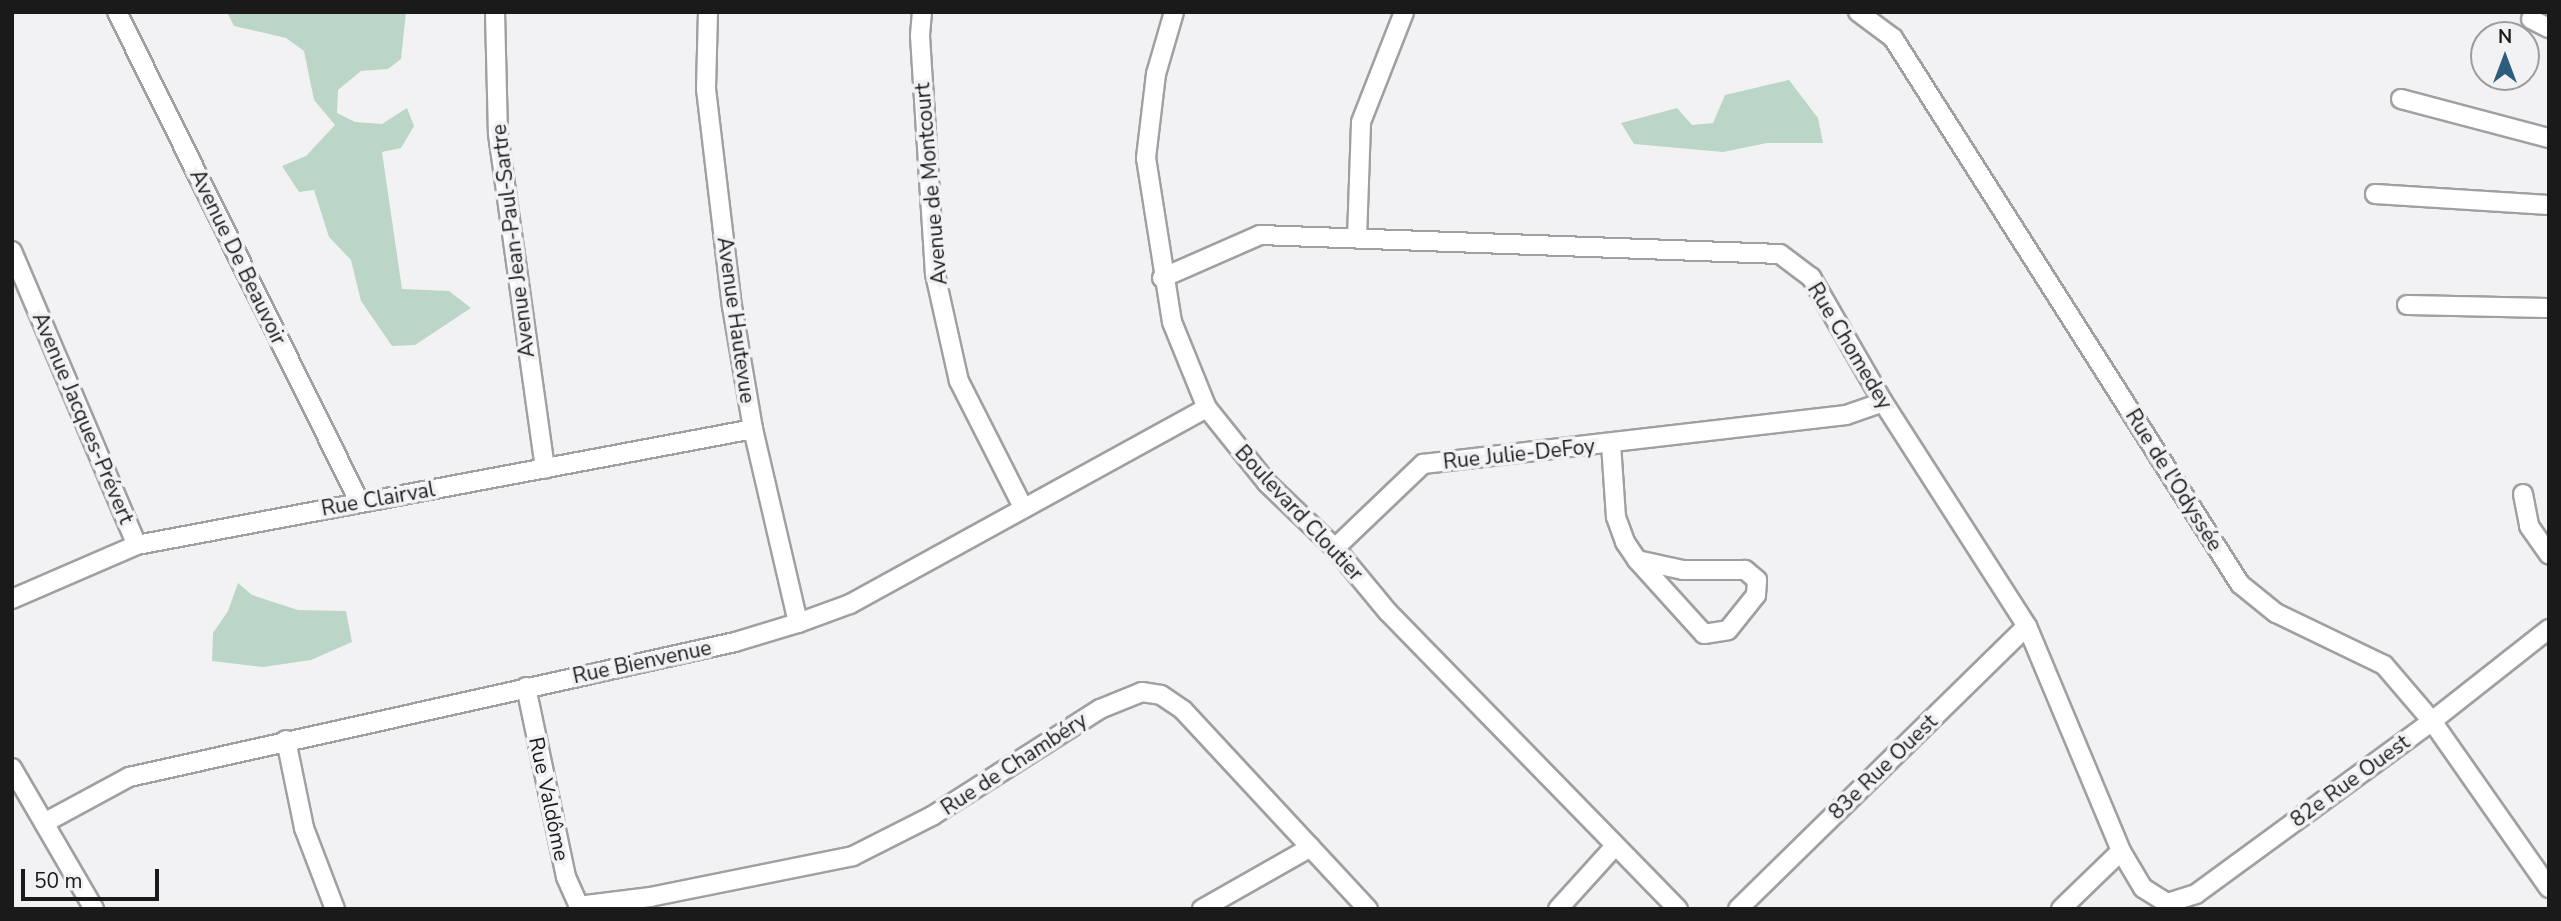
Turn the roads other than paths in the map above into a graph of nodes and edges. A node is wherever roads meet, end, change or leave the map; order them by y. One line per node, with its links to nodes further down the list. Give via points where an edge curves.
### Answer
1 (117, 12): 25 (street, Avenue De Beauvoir)
2 (495, 12): 23 (street, Avenue Jean-Paul-Sartre, via 498,134)
3 (708, 12): 21 (street, Avenue Hautevue, via 706,89 732,306)
4 (922, 12): 26 (street, Avenue de Montcourt, via 935,274 959,381)
5 (1174, 12): 16 (street, Boulevard Cloutier, via 1156,74 1146,158)
6 (1404, 12): 14 (street, via 1360,122)
7 (1858, 12): 36 (street, Rue de l'Odyssée, via 1893,38 2240,584 2276,612 2384,665)
8 (2531, 19): 9 (street)
9 (2549, 28)
10 (2401, 99): 11 (street)
11 (2549, 138)
12 (2375, 194): 13 (street)
13 (2549, 205)
14 (1357, 238): 16 (street, Rue Chomedey, via 1260,235); 19 (street, Rue Chomedey, via 1780,254 1811,277)
15 (12, 251): 27 (street, Avenue Jacques-Prévert)
16 (1162, 278): 20 (street, Boulevard Cloutier, via 1172,322)
17 (2407, 305): 18 (street)
18 (2549, 308)
19 (1882, 402): 22 (street, Rue Julie-DeFoy, via 1846,415); 33 (street, Rue Chomedey)
20 (1207, 408): 26 (street, Rue Bienvenue); 28 (street, Boulevard Cloutier, via 1267,483)
21 (753, 429): 23 (street, Rue Clairval); 32 (street, Avenue Hautevue)
22 (1611, 444): 28 (street, Rue Julie-DeFoy, via 1423,464); 30 (street, Rue Julie-DeFoy, via 1616,517)
23 (545, 469): 25 (street, Rue Clairval)
24 (2523, 494): 29 (street, via 2529,526)
25 (359, 501): 27 (street, Rue Clairval)
26 (1023, 507): 32 (street, Rue Bienvenue, via 850,604)
27 (137, 545): 31 (street, Rue Clairval)
28 (1335, 548): 40 (street, Boulevard Cloutier, via 1388,612)
29 (2549, 555)
30 (1637, 560): 30 (street, Rue Julie-DeFoy, via 1704,634 1728,630 1756,595 1757,580 1745,570 1683,570)
31 (12, 599)
32 (798, 623): 35 (street, Rue Bienvenue, via 735,642)
33 (2027, 626): 42 (street, Rue Chomedey); 52 (street, 83e Rue Ouest)
34 (2549, 629): 36 (street, 82e Rue Ouest)
35 (526, 687): 37 (street, Rue Bienvenue); 45 (street, Rue Valdôme, via 566,877)
36 (2432, 721): 43 (street, 82e Rue Ouest, via 2196,894 2167,903); 44 (street, Rue de l'Odyssée)
37 (286, 740): 39 (street, Rue Bienvenue, via 129,777); 47 (street, via 304,828)
38 (12, 768): 39 (street)
39 (44, 823): 46 (street)
40 (1615, 846): 50 (street); 51 (street, Boulevard Cloutier)
41 (1311, 848): 45 (street, Rue de Chambéry, via 1183,710 1161,695 1142,692 1100,709 932,816 852,856); 48 (street); 49 (street, Rue de Chambéry)
42 (2121, 850): 43 (street, Rue Chomedey); 53 (street)
43 (2143, 888)
44 (2549, 888)
45 (579, 907)
46 (94, 909)
47 (335, 909)
48 (1202, 909)
49 (1368, 909)
50 (1558, 909)
51 (1678, 909)
52 (1738, 909)
53 (2061, 909)

